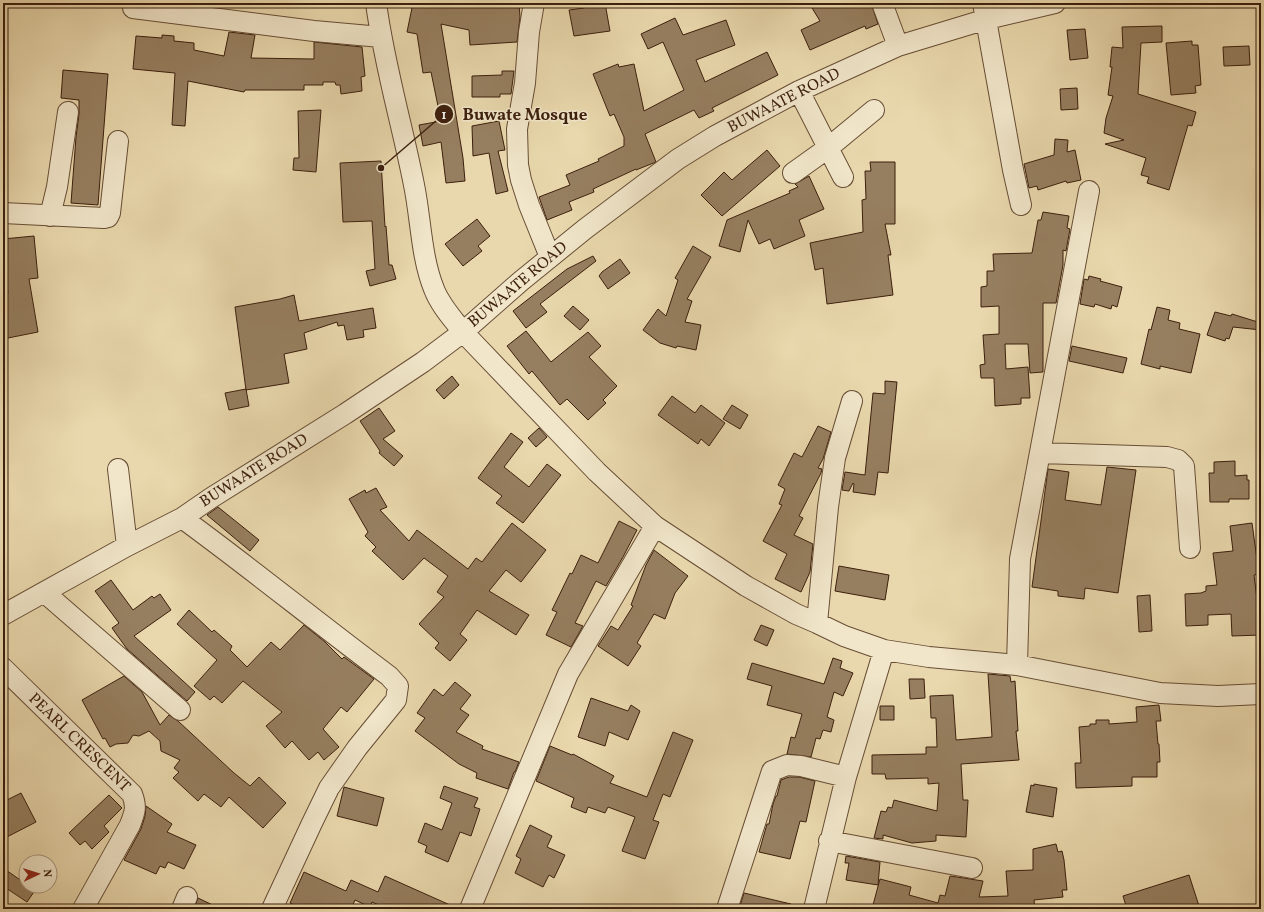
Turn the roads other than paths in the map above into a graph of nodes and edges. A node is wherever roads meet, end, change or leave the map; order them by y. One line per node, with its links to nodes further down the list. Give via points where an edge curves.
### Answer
1 (376, 3): 7 (street)
2 (534, 3): 20 (street, via 517,129 518,165 527,199)
3 (882, 3): 8 (street)
4 (1055, 3): 6 (street, BUWAATE ROAD)
5 (133, 8): 7 (street)
6 (985, 11): 8 (street, BUWAATE ROAD); 17 (street)
7 (381, 37): 21 (street, via 415,191 427,270 434,291)
8 (898, 46): 9 (street, BUWAATE ROAD)
9 (799, 91): 13 (street); 20 (street, BUWAATE ROAD, via 678,159)
10 (874, 110): 13 (street)
11 (68, 112): 19 (street)
12 (118, 142): 19 (street, via 108,217)
13 (828, 148): 14 (street); 15 (street)
14 (793, 173)
15 (843, 177)
16 (1089, 191): 23 (street)
17 (1021, 205)
18 (3, 213): 19 (street)
19 (50, 216)
20 (550, 257): 21 (street, BUWAATE ROAD)
21 (463, 332): 25 (street, BUWAATE ROAD, via 390,384); 26 (street, via 597,472)
22 (852, 401): 31 (street, via 834,458)
23 (1040, 454): 28 (street, via 1167,457 1178,460 1184,466); 33 (street, via 1020,559)
24 (118, 469): 27 (street)
25 (182, 518): 27 (street, BUWAATE ROAD); 41 (street, via 244,563 321,626 389,676 398,686 396,700 329,788)
26 (655, 526): 31 (street, via 746,586); 42 (street, via 568,674)
27 (127, 546): 29 (street, BUWAATE ROAD)
28 (1190, 548)
29 (45, 593): 30 (street, BUWAATE ROAD); 36 (street)
30 (3, 616)
31 (817, 623): 32 (street)
32 (884, 650): 33 (street, via 929,657); 37 (street)
33 (1017, 664): 35 (street, via 1160,693 1218,696)
34 (3, 668): 40 (street, PEARL CRESCENT, via 132,794 136,803 136,811 130,825)
35 (1261, 694)
36 (180, 710)
37 (846, 777): 38 (street); 43 (street, via 786,764 772,771)
38 (829, 841): 39 (street); 44 (street)
39 (972, 868)
40 (83, 909)
41 (272, 909)
42 (470, 909)
43 (727, 909)
44 (814, 909)

